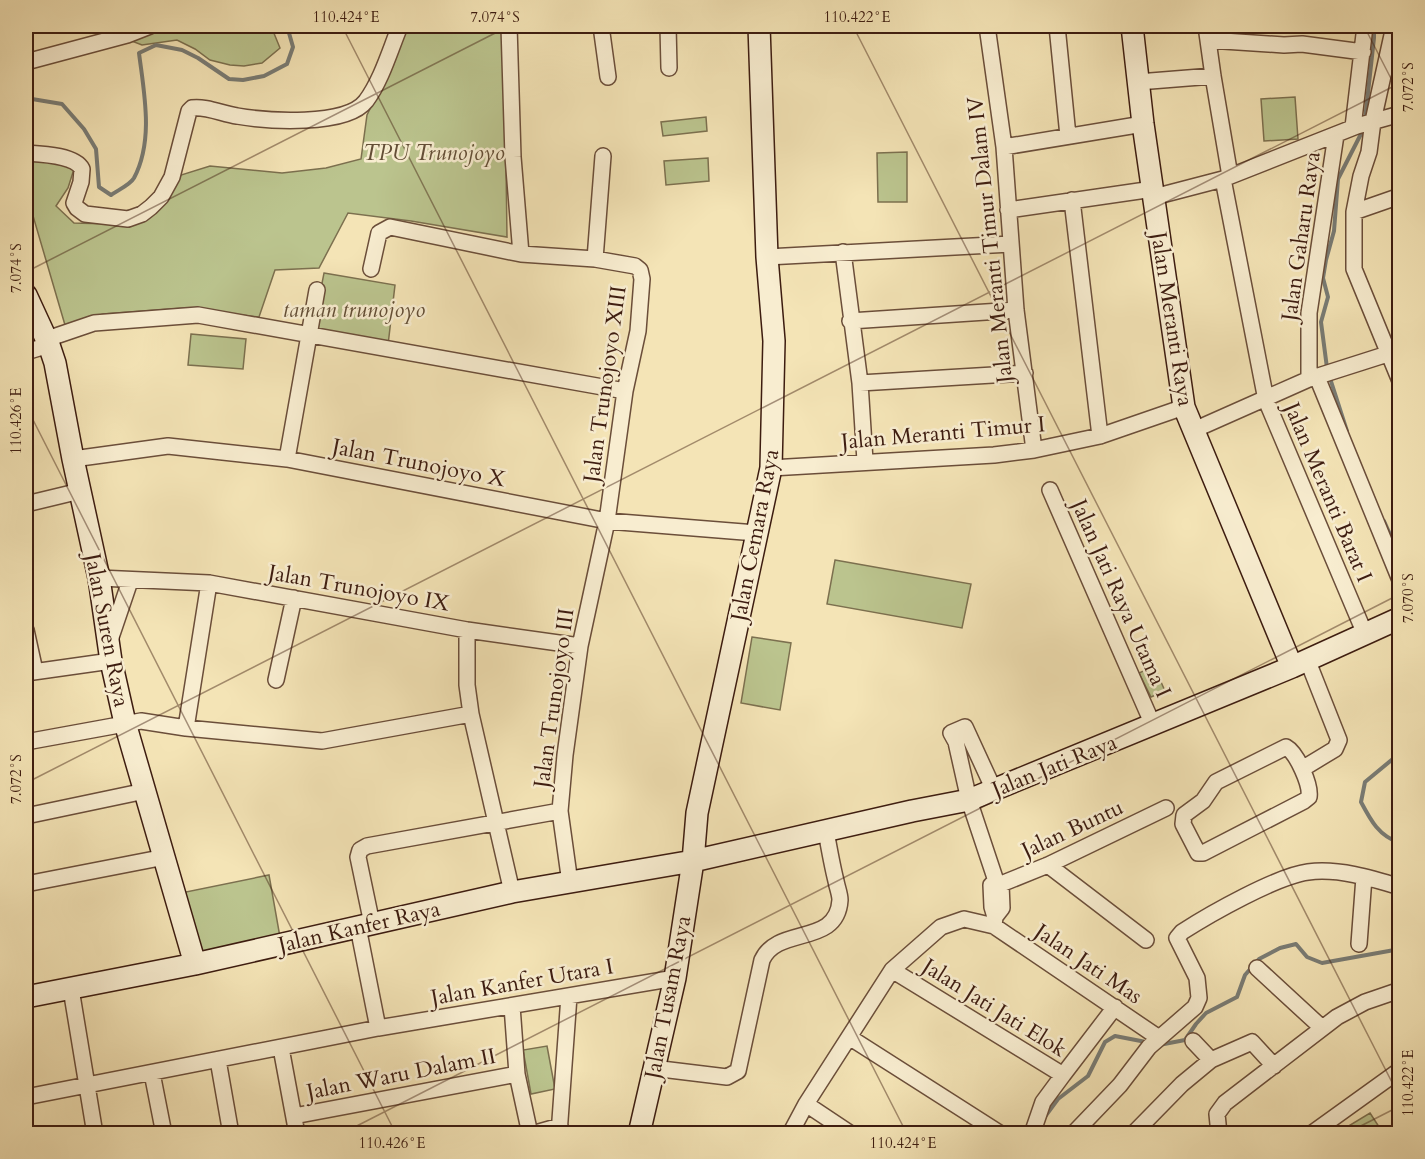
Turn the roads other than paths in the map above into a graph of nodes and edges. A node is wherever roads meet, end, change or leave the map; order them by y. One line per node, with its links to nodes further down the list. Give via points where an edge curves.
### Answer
1 (150, 26): 14 (street)
2 (400, 26): 25 (street, via 365,102 349,112 312,121 192,108 172,177 161,196 142,214 128,219 85,214 76,208 82,169 75,161)
3 (509, 26): 35 (street)
4 (601, 26): 16 (street)
5 (668, 26): 15 (street)
6 (759, 26): 36 (street, Jalan Cemara Raya)
7 (987, 26): 24 (street, Jalan Meranti Timur Dalam IV)
8 (1057, 26): 23 (street)
9 (1132, 26): 18 (street, Jalan Meranti Raya)
10 (1365, 26): 13 (street)
11 (1395, 31): 21 (street)
12 (1207, 33): 13 (street); 17 (street, Jalan Meranti Barat I)
13 (1363, 52): 21 (street)
14 (26, 62)
15 (669, 68)
16 (608, 76)
17 (1213, 76): 18 (street); 27 (street, Jalan Meranti Barat I)
18 (1138, 82): 20 (street, Jalan Meranti Raya)
19 (1400, 114): 21 (street, Jalan Gaharu Raya)
20 (1143, 124): 23 (street); 28 (street, Jalan Meranti Raya)
21 (1364, 124): 22 (street, Jalan Gaharu Raya); 32 (street, via 1369,152)
22 (1336, 135): 27 (street, Jalan Gaharu Raya); 48 (street, Jalan Gaharu Raya, via 1311,298)
23 (1068, 136): 24 (street)
24 (1004, 147): 31 (street, Jalan Meranti Timur Dalam IV)
25 (26, 153)
26 (603, 156): 37 (street)
27 (1227, 177): 28 (street, Jalan Gaharu Raya); 52 (street, Jalan Meranti Barat I)
28 (1154, 193): 30 (street, Jalan Gaharu Raya); 53 (street, Jalan Meranti Raya)
29 (1400, 196): 32 (street)
30 (1072, 200): 31 (street, Jalan Gaharu Raya); 55 (street)
31 (1008, 210): 33 (street, Jalan Meranti Timur Dalam IV)
32 (1354, 212): 45 (street, via 1354,269)
33 (1011, 244): 34 (street); 41 (street, Jalan Meranti Timur Dalam IV)
34 (843, 252): 36 (street); 42 (street)
35 (521, 254): 37 (street, Jalan Trunojoyo XIII); 38 (street, Jalan Trunojoyo XIII, via 390,227 379,233)
36 (767, 256): 60 (street, Jalan Cemara Raya, via 774,341)
37 (595, 259): 51 (street, Jalan Trunojoyo XIII, via 640,270 638,331)
38 (371, 269)
39 (317, 290): 43 (street)
40 (26, 295): 44 (street, Jalan Suren Raya)
41 (1016, 310): 42 (street); 47 (street, Jalan Meranti Timur Dalam IV)
42 (850, 321): 50 (street)
43 (308, 336): 44 (street, via 198,315 94,323); 51 (street); 58 (street)
44 (48, 342): 46 (street); 57 (street, Jalan Suren Raya)
45 (1394, 351): 48 (street, Jalan Meranti Barat I); 49 (street)
46 (26, 352)
47 (1024, 374): 50 (street); 56 (street, Jalan Meranti Timur Dalam IV)
48 (1321, 376): 52 (street, Jalan Meranti Barat I); 67 (street)
49 (1400, 381)
50 (860, 383): 59 (street)
51 (625, 391): 64 (street, Jalan Trunojoyo XIII)
52 (1266, 400): 54 (street, Jalan Meranti Barat I); 74 (street, Jalan Meranti Barat I)
53 (1184, 407): 54 (street, Jalan Meranti Raya); 55 (street, Jalan Meranti Timur I)
54 (1194, 430): 77 (street, Jalan Meranti Raya)
55 (1100, 436): 56 (street, Jalan Meranti Timur I)
56 (1034, 450): 59 (street, Jalan Meranti Timur I)
57 (73, 459): 58 (street, Jalan Trunojoyo X, via 168,446); 62 (street, Jalan Suren Raya)
58 (287, 459): 64 (street, Jalan Trunojoyo X)
59 (865, 461): 60 (street, Jalan Meranti Timur I)
60 (771, 468): 65 (street, Jalan Cemara Raya)
61 (1050, 490): 82 (street, Jalan Jati Raya Utama I)
62 (80, 491): 63 (street); 66 (street, Jalan Suren Raya)
63 (26, 504)
64 (607, 521): 65 (street, Jalan Trunojoyo X); 75 (street, Jalan Trunojoyo III)
65 (756, 533): 95 (street, Jalan Cemara Raya, via 697,813)
66 (99, 578): 68 (street, Jalan Trunojoyo IX); 76 (street, Jalan Suren Raya)
67 (1400, 580)
68 (130, 581): 69 (street, Jalan Trunojoyo IX); 76 (street)
69 (209, 583): 70 (street, Jalan Trunojoyo IX); 83 (street)
70 (294, 598): 73 (street, Jalan Trunojoyo IX); 79 (street)
71 (1400, 618): 74 (street, Jalan Jati Raya)
72 (26, 630): 78 (street)
73 (467, 630): 75 (street, Jalan Trunojoyo IX); 80 (street)
74 (1365, 634): 77 (street, Jalan Jati Raya)
75 (580, 646): 90 (street, Jalan Trunojoyo III)
76 (110, 652): 78 (street); 81 (street, Jalan Suren Raya)
77 (1300, 663): 82 (street, Jalan Jati Raya); 85 (street, via 1339,740 1335,749)
78 (30, 672)
79 (276, 680)
80 (471, 714): 83 (street, via 322,741); 92 (street)
81 (125, 723): 83 (street, via 149,721); 84 (street); 87 (street, Jalan Suren Raya)
82 (1153, 724): 86 (street, Jalan Jati Raya)
83 (186, 728)
84 (26, 742)
85 (1302, 769): 85 (street, via 1286,747 1213,784 1205,798 1182,819 1197,852 1203,853 1304,801 1310,793)
86 (994, 790): 88 (street, Jalan Jati Raya); 88 (street, via 965,727 953,731)
87 (145, 791): 91 (street); 94 (street, Jalan Suren Raya)
88 (969, 800): 93 (street, Jalan Jati Raya); 98 (street)
89 (1166, 808): 96 (street, Jalan Buntu)
90 (560, 811): 92 (street); 99 (street, Jalan Trunojoyo III)
91 (26, 816)
92 (495, 821): 102 (street); 104 (street, via 360,850)
93 (826, 831): 95 (street, Jalan Jati Raya); 126 (street, via 840,899 835,920 827,927 766,950 738,1071 727,1077)
94 (165, 857): 100 (street); 107 (street, Jalan Suren Raya)
95 (693, 861): 99 (street, Jalan Kanfer Raya); 110 (street, Jalan Tusam Raya)
96 (1048, 866): 98 (street, Jalan Buntu); 105 (street)
97 (1364, 877): 101 (street); 106 (street); 120 (street, via 1321,871 1297,874 1182,932 1177,938 1197,978 1199,998 1192,1011)
98 (998, 882): 103 (street, via 991,885)
99 (570, 883): 102 (street, Jalan Kanfer Raya)
100 (26, 884)
101 (1400, 887)
102 (512, 892): 104 (street, Jalan Kanfer Raya)
103 (995, 922): 109 (street, via 964,919 941,927); 116 (street, Jalan Jati Mas)
104 (365, 926): 107 (street, Jalan Kanfer Raya); 118 (street)
105 (1146, 940)
106 (1359, 944)
107 (195, 964): 111 (street, Jalan Kanfer Raya)
108 (1257, 968): 117 (street)
109 (892, 970): 119 (street); 130 (street, Jalan Jati Jati Elok)
110 (675, 978): 113 (street, Jalan Kanfer Utara I); 126 (street, Jalan Tusam Raya)
111 (71, 989): 114 (street, Jalan Kanfer Raya); 131 (street)
112 (1400, 990): 117 (street, via 1351,1008)
113 (569, 996): 115 (street, Jalan Kanfer Utara I); 135 (street)
114 (26, 997)
115 (512, 1006): 118 (street, Jalan Kanfer Utara I); 129 (street)
116 (1115, 1007): 120 (street, Jalan Jati Mas); 130 (street, Jalan Jati Jati Elok)
117 (1321, 1027): 125 (street)
118 (378, 1029): 122 (street, Jalan Kanfer Utara I)
119 (849, 1037): 133 (street); 145 (street)
120 (1156, 1041): 136 (street)
121 (1193, 1041): 124 (street)
122 (281, 1048): 123 (street, Jalan Kanfer Utara I); 134 (street)
123 (218, 1060): 128 (street, Jalan Kanfer Utara I); 139 (street)
124 (1211, 1060): 125 (street, via 1252,1042); 147 (street)
125 (1274, 1066): 148 (street, via 1221,1107 1217,1114)
126 (653, 1068): 142 (street, Jalan Tusam Raya)
127 (1400, 1071): 149 (street)
128 (152, 1074): 131 (street, Jalan Kanfer Utara I); 138 (street)
129 (517, 1074): 134 (street, Jalan Waru Dalam II); 141 (street)
130 (1063, 1075): 146 (street, via 1043,1101)
131 (86, 1085): 132 (street, Jalan Kanfer Utara I); 137 (street)
132 (26, 1097)
133 (806, 1104): 143 (street); 144 (street)
134 (294, 1116): 140 (street)
135 (559, 1130): 141 (street)
136 (1084, 1130)
137 (95, 1134)
138 (164, 1134)
139 (231, 1134)
140 (297, 1134)
141 (531, 1134)
142 (639, 1134)
143 (790, 1134)
144 (851, 1134)
145 (1001, 1134)
146 (1032, 1134)
147 (1133, 1134)
148 (1219, 1134)
149 (1311, 1134)

